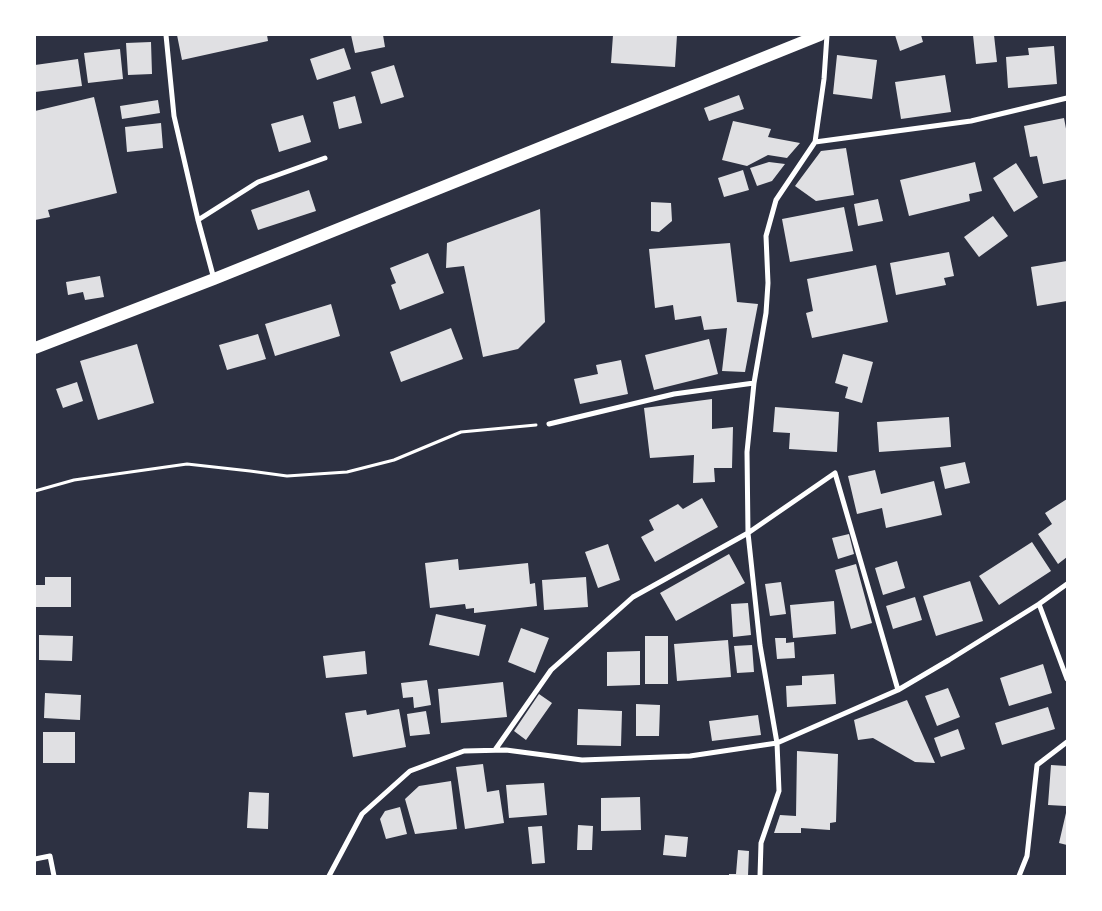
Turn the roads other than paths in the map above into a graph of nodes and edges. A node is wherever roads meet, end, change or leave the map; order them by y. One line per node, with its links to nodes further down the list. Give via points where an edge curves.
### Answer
1 (166, 35): 7 (street, via 174,116)
2 (820, 35): 8 (main road)
3 (827, 35): 5 (street)
4 (1067, 98): 5 (street, via 971,121)
5 (815, 142): 10 (street, via 776,200 766,236 766,313)
6 (325, 158): 7 (street, via 258,182)
7 (198, 220): 8 (street)
8 (214, 279): 9 (main road)
9 (35, 348)
10 (754, 383): 11 (street, via 674,394); 12 (street, via 747,452)
11 (549, 424)
12 (748, 533): 16 (street, via 835,473); 18 (street, via 760,645); 19 (street, via 633,597 551,670)
13 (1067, 584): 14 (street)
14 (1039, 604): 15 (street); 16 (street)
15 (1067, 679)
16 (898, 690): 18 (street)
17 (1067, 742): 24 (street, via 1037,765 1027,856)
18 (777, 743): 19 (street, via 690,756 582,760); 23 (street, via 779,791 761,843)
19 (496, 750): 22 (street, via 464,751 410,771 362,814)
20 (35, 859): 21 (street, via 50,856)
21 (54, 876)
22 (329, 876)
23 (760, 876)
24 (1019, 876)

